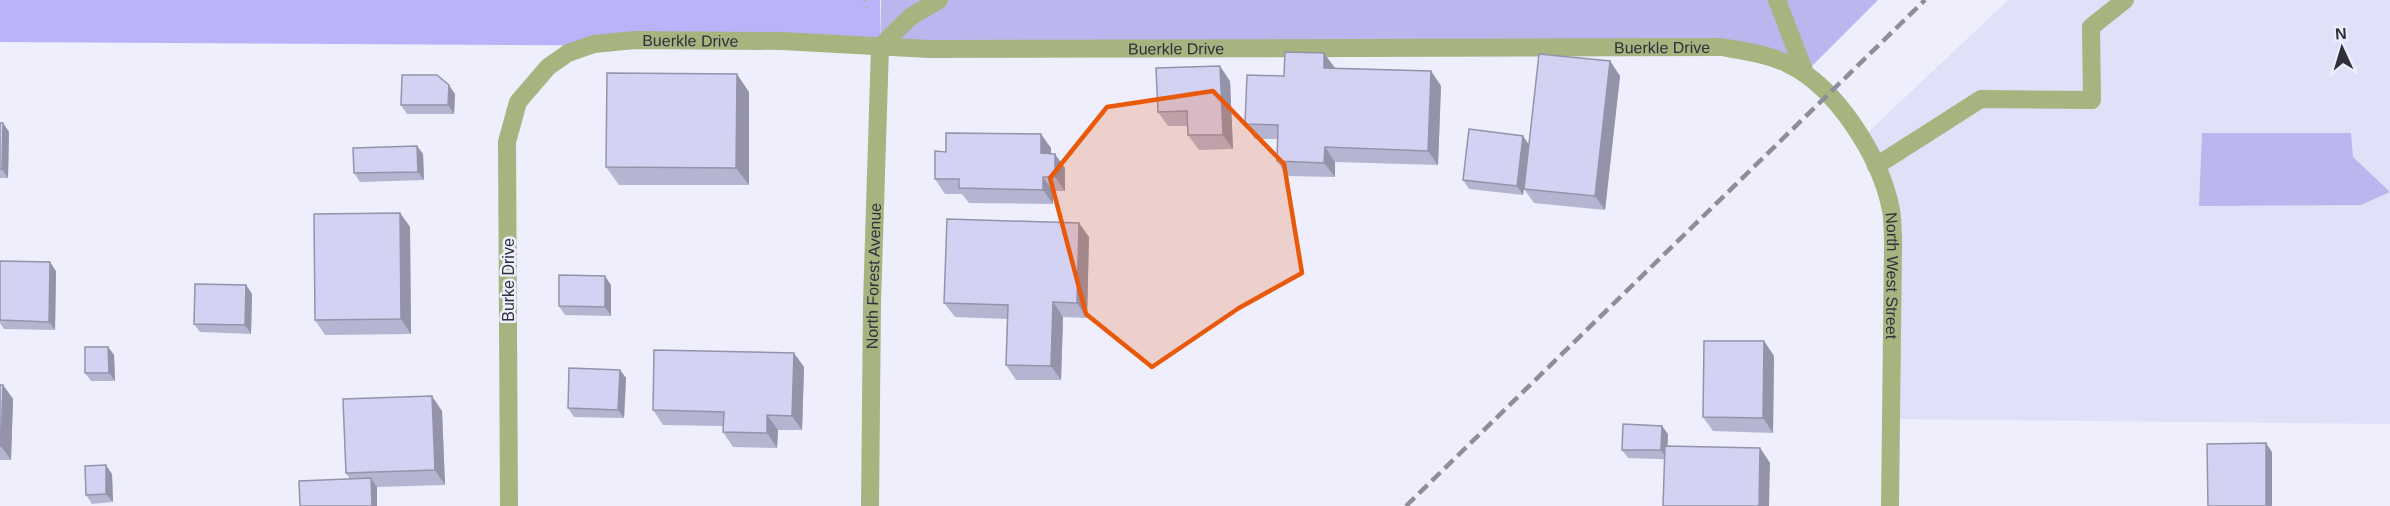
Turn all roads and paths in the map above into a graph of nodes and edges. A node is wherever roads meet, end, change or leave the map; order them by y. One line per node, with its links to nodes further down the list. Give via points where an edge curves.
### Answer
1 (939, 0): 4 (street, via 910,17)
2 (1777, 0): 6 (street)
3 (2125, 0): 7 (street, via 2091,27 2092,100 1981,99)
4 (880, 47): 5 (street, Buerkle Drive, via 782,41 635,40 594,44 568,53); 6 (street, Buerkle Drive, via 1721,47 1785,62); 9 (street, North Forest Avenue)
5 (548, 67): 8 (street, Burke Drive, via 518,102 507,142)
6 (1804, 73): 7 (street, North West Street, via 1829,93 1862,138)
7 (1876, 166): 10 (street, North West Street, via 1891,211 1893,247)
8 (509, 506)
9 (870, 506)
10 (1890, 506)

